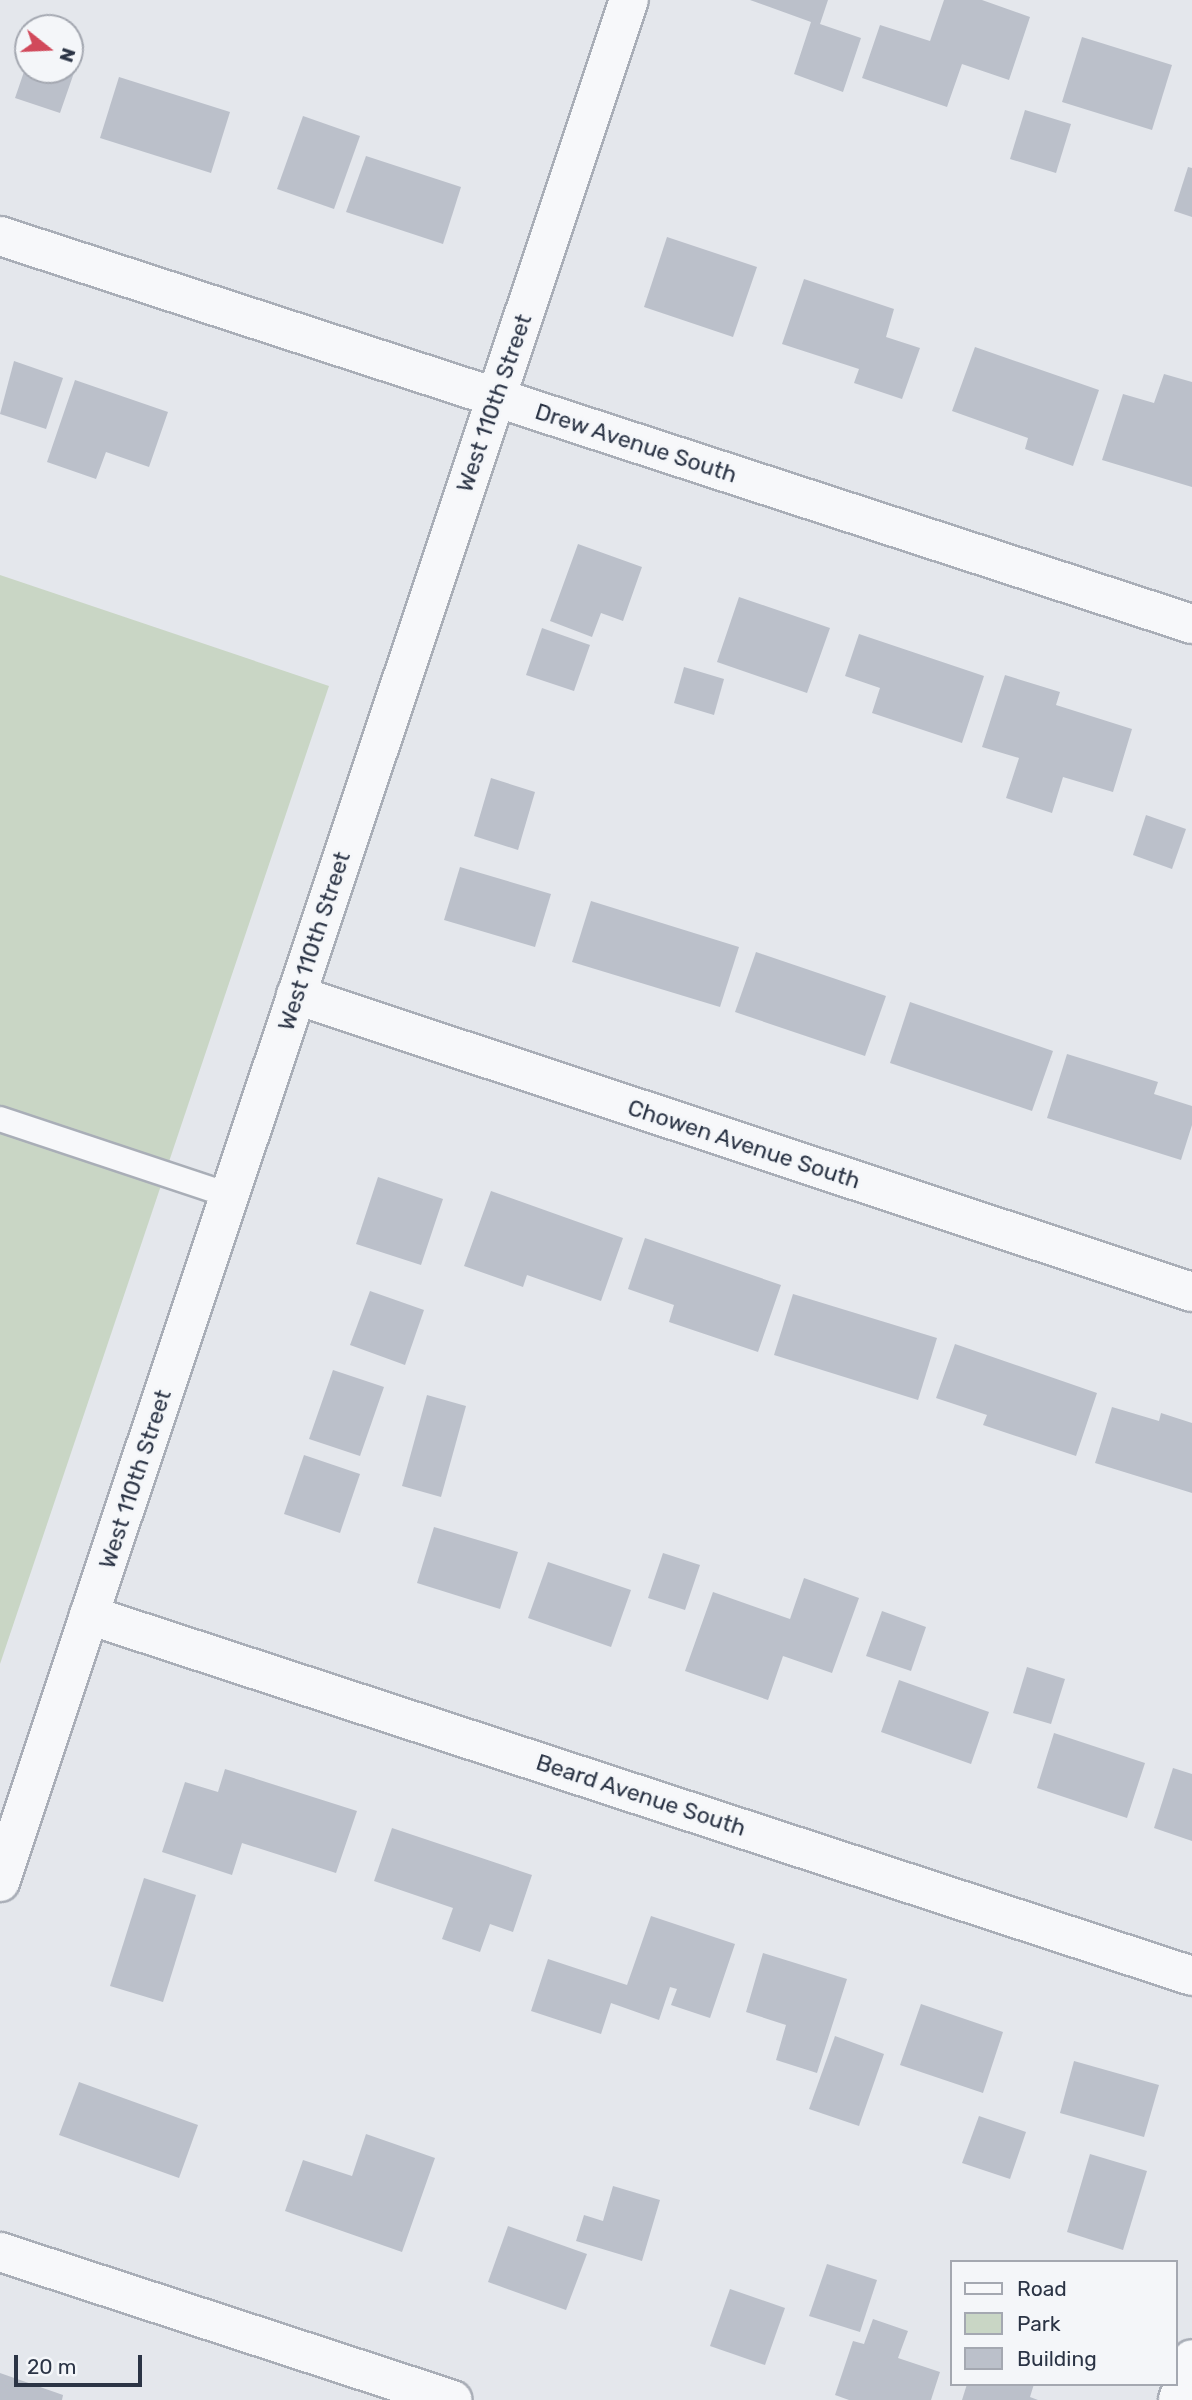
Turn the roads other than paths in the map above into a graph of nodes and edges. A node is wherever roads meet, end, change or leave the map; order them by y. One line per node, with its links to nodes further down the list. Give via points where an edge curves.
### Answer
1 (629, 0): 3 (street, West 110th Street)
2 (0, 236): 3 (street, Drew Avenue South)
3 (496, 398): 4 (street, Drew Avenue South); 5 (street, West 110th Street)
4 (1192, 624)
5 (296, 995): 7 (street, West 110th Street); 8 (street, Chowen Avenue South)
6 (0, 1119): 7 (lane)
7 (229, 1195): 9 (street, West 110th Street)
8 (1192, 1292)
9 (89, 1615): 10 (street, West 110th Street); 11 (street, Beard Avenue South)
10 (0, 1882)
11 (1192, 1976)
12 (0, 2252): 14 (street)
13 (1192, 2359): 15 (street)
14 (452, 2400)
15 (1178, 2400)

